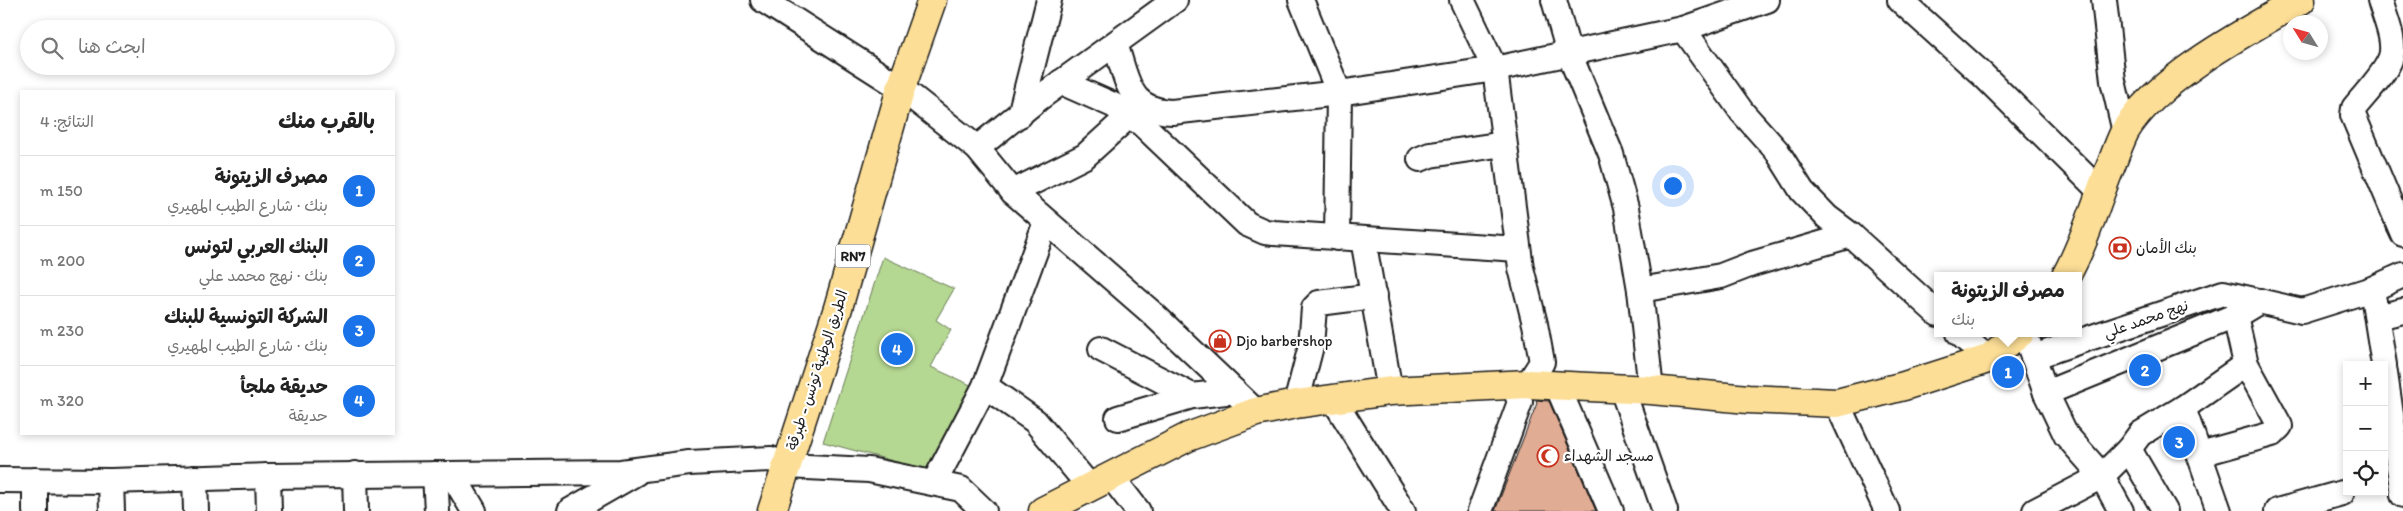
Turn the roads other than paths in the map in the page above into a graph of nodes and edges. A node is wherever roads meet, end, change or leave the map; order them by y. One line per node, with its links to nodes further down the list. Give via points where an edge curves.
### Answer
1 (763, 0): 18 (street)
2 (932, 0): 18 (main road, الطريق الوطنية تونس - طبرقة / RN7)
3 (1049, 0): 20 (street)
4 (1175, 0): 14 (street)
5 (1301, 0): 19 (street)
6 (1462, 0): 16 (street)
7 (1554, 0): 15 (street)
8 (1767, 0): 13 (street)
9 (1900, 0): 27 (street, via 1984,76)
10 (2104, 0): 22 (street, via 2113,81)
11 (2301, 0): 22 (main road, via 2162,88 2141,108)
12 (2380, 0): 29 (street, via 2392,41 2392,56 2354,108 2353,115)
13 (1684, 29): 15 (street); 30 (street, via 1742,112 1777,151 1802,191 1827,217)
14 (1115, 44): 17 (street); 21 (street, via 1135,97 1144,107)
15 (1569, 53): 16 (street); 37 (street, via 1611,154 1626,208)
16 (1495, 69): 19 (street); 23 (street)
17 (1061, 82): 20 (street); 21 (street)
18 (901, 88): 24 (street); 70 (main road, الطريق الوطنية تونس - طبرقة / RN7, via 838,308)
19 (1339, 93): 21 (street); 31 (street)
20 (1020, 115): 24 (street)
21 (1141, 116): 26 (street, via 1085,156); 31 (street, via 1251,227 1265,232)
22 (2125, 132): 27 (main road)
23 (1504, 144): 25 (street); 33 (street)
24 (977, 148): 26 (street)
25 (1420, 159)
26 (1013, 192): 28 (street)
27 (2100, 192): 34 (main road)
28 (1046, 222): 54 (street); 57 (street, via 1152,313)
29 (2403, 234)
30 (1851, 235): 37 (street, via 1721,276); 40 (street)
31 (1337, 238): 32 (street)
32 (1362, 239): 33 (street); 38 (street)
33 (1518, 249): 52 (street, via 1542,362)
34 (2068, 272)
35 (2402, 279): 36 (street, نهج محمد علي)
36 (2372, 289): 39 (street, نهج محمد علي, via 2302,311); 43 (street)
37 (1640, 290): 56 (street)
38 (1374, 296): 58 (street); 64 (street, via 1319,303 1314,308 1311,346)
39 (2260, 301): 42 (street, نهج محمد علي); 48 (street, نهج محمد علي, via 2224,293)
40 (1934, 310)
41 (2403, 311): 43 (street)
42 (2235, 316): 51 (street); 59 (street, نهج محمد علي)
43 (2377, 316): 50 (street)
44 (1964, 337): 49 (street)
45 (2015, 337): 49 (main road)
46 (2026, 337): 48 (street)
47 (1100, 348): 61 (street)
48 (2032, 358): 59 (street)
49 (1988, 359): 63 (main road)
50 (2383, 361)
51 (2246, 364): 65 (street); 69 (street, via 2280,426 2272,434)
52 (1521, 384): 53 (main road); 58 (main road); 97 (street, via 1520,402)
53 (1557, 385): 55 (main road); 98 (street)
54 (985, 386): 80 (street, via 1035,421); 81 (street)
55 (1622, 389): 56 (main road); 99 (street)
56 (1651, 390): 63 (main road)
57 (1234, 391): 61 (street); 66 (street)
58 (1390, 391): 62 (main road)
59 (2046, 393): 75 (street, via 2066,435)
60 (2388, 393): 83 (street)
61 (1192, 396): 67 (street)
62 (1334, 400): 64 (main road); 85 (street)
63 (1837, 403): 100 (street)
64 (1296, 404): 66 (main road)
65 (2183, 408): 68 (street, via 2140,434); 69 (street)
66 (1256, 412): 80 (main road, via 1188,438)
67 (1118, 418)
68 (2129, 450): 75 (street); 103 (street)
69 (2200, 454): 104 (street)
70 (786, 466): 71 (street, via 771,458 688,462); 81 (street, via 869,470); 94 (main road, الطريق الوطنية تونس - طبرقة / RN7)
71 (643, 469): 73 (street); 93 (street)
72 (355, 474): 73 (street); 74 (street); 90 (street)
73 (443, 474): 91 (street); 92 (street)
74 (268, 476): 76 (street); 89 (street)
75 (2102, 476): 101 (street); 102 (street)
76 (195, 478): 79 (street); 88 (street)
77 (0, 480): 78 (street)
78 (35, 480): 79 (street); 86 (street)
79 (111, 481): 87 (street)
80 (1101, 482): 84 (main road); 96 (street)
81 (934, 483): 95 (street, via 961,489)
82 (2342, 493): 105 (street)
83 (2403, 495)
84 (1051, 509)
85 (1398, 509)
86 (35, 511)
87 (112, 511)
88 (196, 511)
89 (269, 511)
90 (356, 511)
91 (437, 511)
92 (474, 511)
93 (570, 511)
94 (772, 511)
95 (984, 511)
96 (1138, 511)
97 (1480, 511)
98 (1611, 511)
99 (1665, 511)
100 (1887, 511)
101 (2035, 511)
102 (2121, 511)
103 (2165, 511)
104 (2219, 511)
105 (2277, 511)

